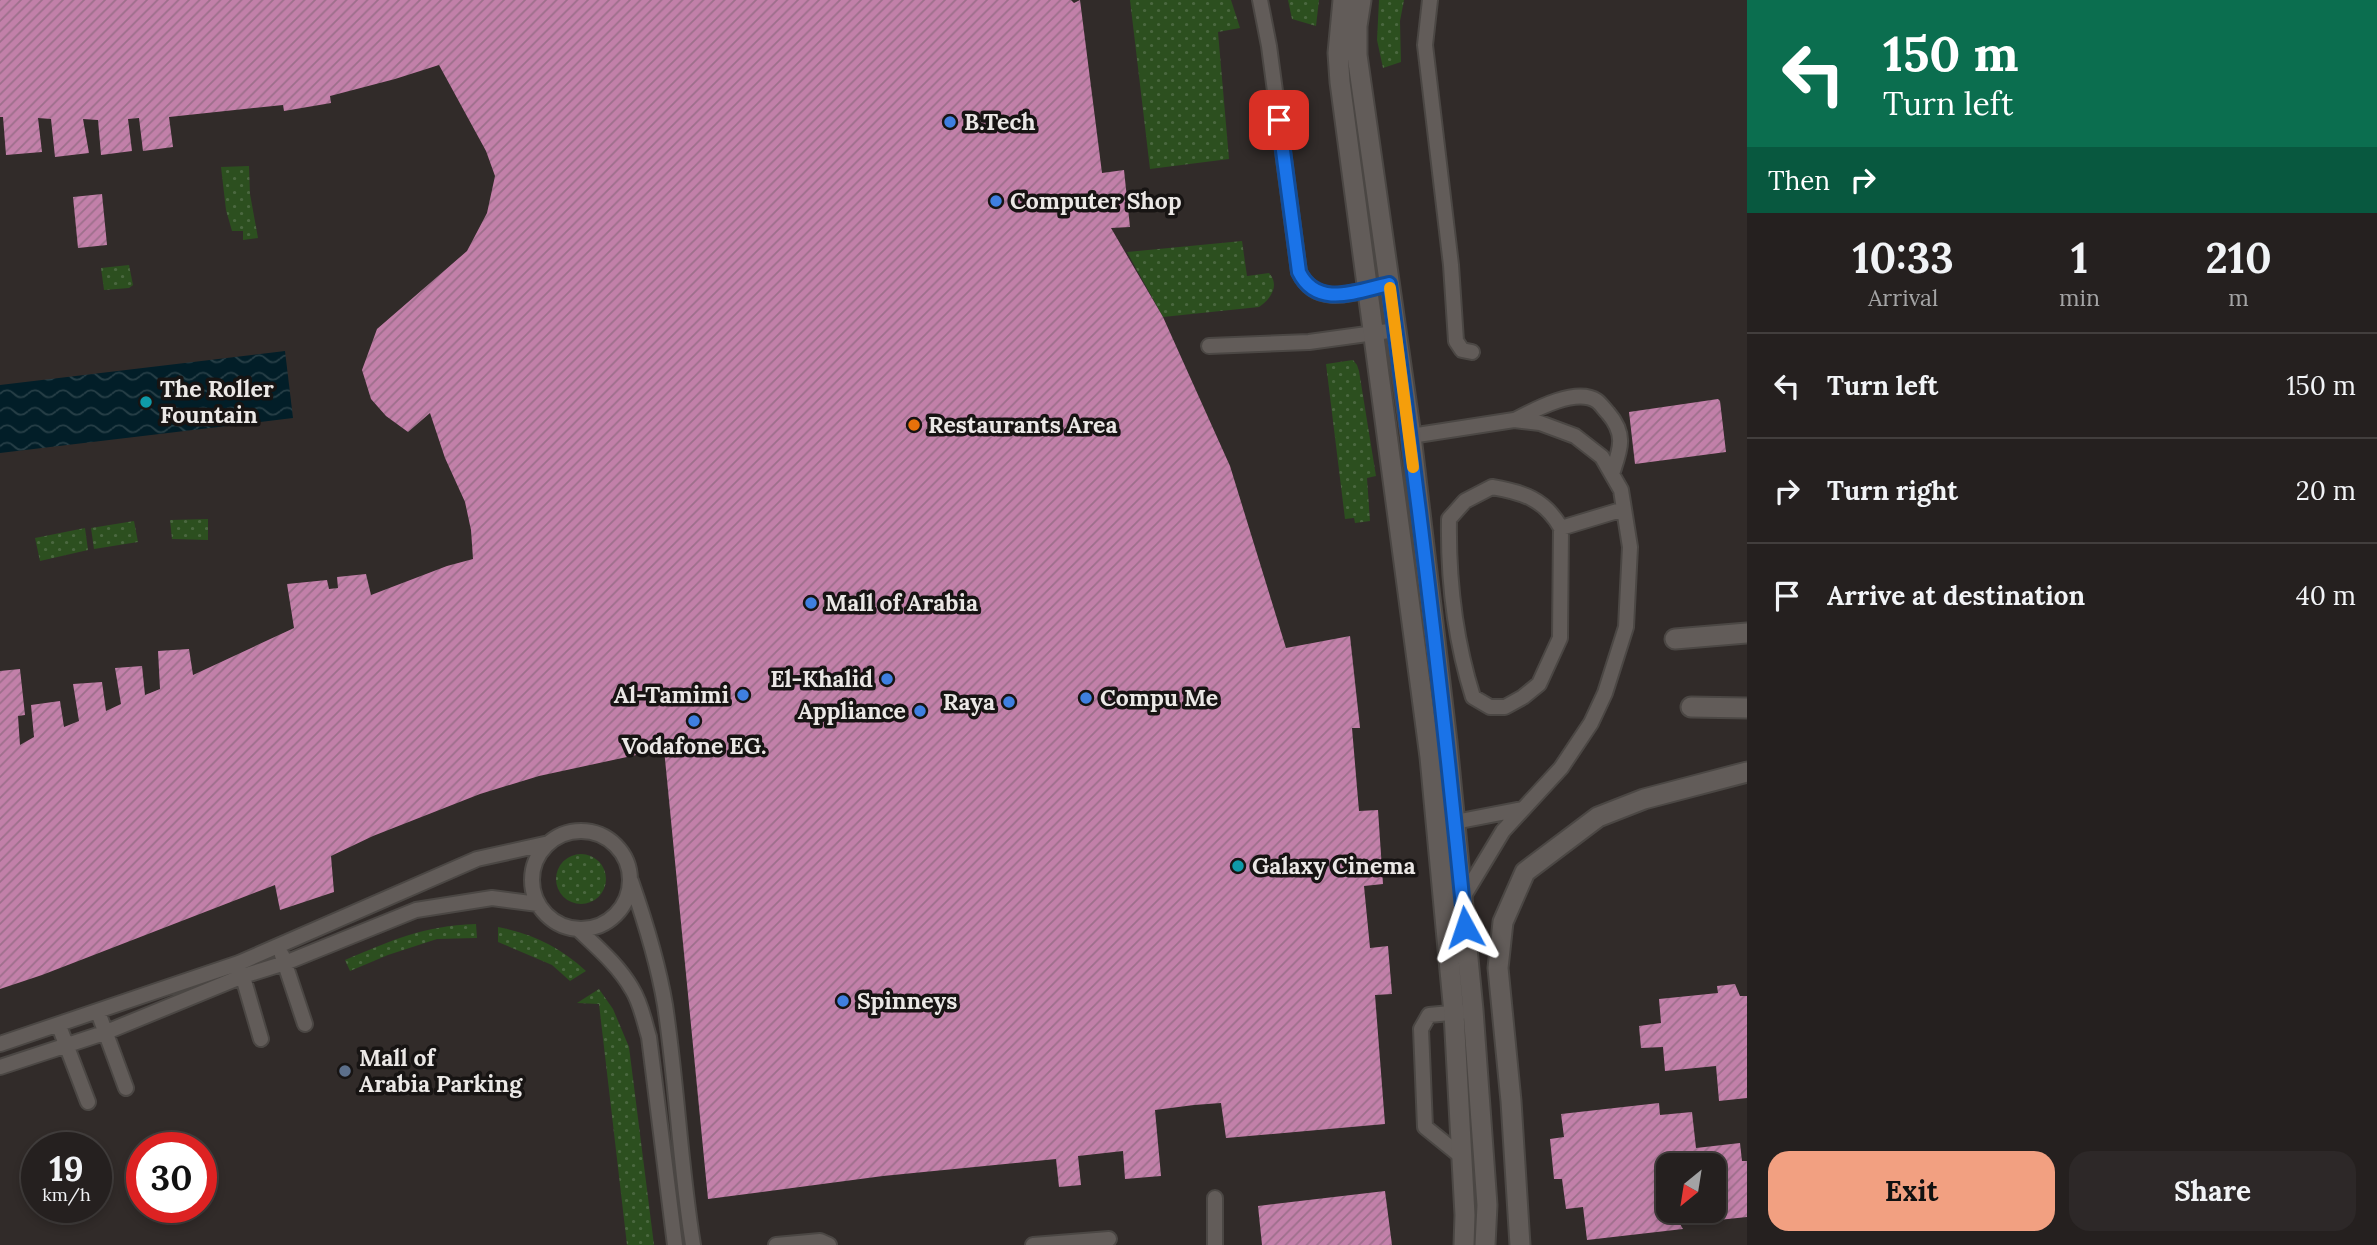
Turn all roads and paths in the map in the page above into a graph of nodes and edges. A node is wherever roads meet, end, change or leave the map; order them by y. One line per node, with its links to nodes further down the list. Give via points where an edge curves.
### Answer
1 (1260, 0): 6 (lane, via 1299,272 1314,291 1325,295)
2 (1343, 0): 6 (street, via 1340,82)
3 (1361, 0): 5 (street, via 1357,55)
4 (1430, 0): 10 (lane, via 1426,45 1456,341 1462,350)
5 (1389, 284): 6 (lane); 7 (street)
6 (1366, 289): 8 (street)
7 (1396, 330): 8 (lane); 12 (street)
8 (1373, 333): 9 (lane, via 1308,342); 32 (street)
9 (1209, 346)
10 (1472, 352)
11 (1514, 420): 12 (lane); 13 (lane, via 1540,423 1575,436 1602,457); 13 (lane, via 1569,398 1584,396 1598,401 1616,423 1621,444)
12 (1411, 436): 22 (street)
13 (1612, 474): 14 (lane)
14 (1624, 509): 15 (lane); 21 (lane, via 1630,547 1626,627 1608,683 1591,723 1568,757)
15 (1561, 528): 15 (lane, via 1560,638 1539,684 1505,707 1490,707 1473,697 1461,659 1448,567 1449,519 1465,501 1492,487 1520,492 1552,512)
16 (1747, 633): 17 (street)
17 (1675, 639)
18 (1691, 707): 19 (street)
19 (1747, 708)
20 (1747, 772): 53 (street, via 1644,799 1598,817 1525,872 1503,922 1497,968)
21 (1522, 809): 22 (lane); 25 (lane, via 1503,831)
22 (1455, 822): 25 (street)
23 (549, 843): 24 (lane, via 579,831 609,839 621,851); 26 (lane, via 538,855 533,871 532,888); 28 (lane, via 477,859)
24 (631, 881): 27 (lane, via 628,897 615,916 595,928); 46 (lane, via 665,1005)
25 (1462, 899): 32 (street)
26 (538, 904): 27 (lane, via 548,917); 29 (lane, via 492,898 416,910)
27 (579, 930): 45 (lane, via 633,990 642,1014 649,1037)
28 (279, 946): 29 (lane); 30 (lane)
29 (285, 963): 30 (lane); 33 (lane)
30 (241, 969): 31 (lane); 35 (lane); 36 (lane)
31 (98, 1012): 34 (lane); 35 (lane)
32 (1464, 1012): 42 (street); 42 (lane, via 1429,1015 1421,1029 1425,1127); 52 (street, via 1487,1205)
33 (305, 1024)
34 (59, 1026): 37 (lane); 38 (lane)
35 (104, 1032): 38 (lane); 40 (lane)
36 (261, 1040)
37 (0, 1045)
38 (67, 1046): 39 (lane); 41 (lane)
39 (0, 1067)
40 (126, 1088)
41 (89, 1102)
42 (1462, 1157): 51 (street)
43 (1215, 1198): 50 (lane)
44 (1109, 1239): 49 (lane)
45 (675, 1245)
46 (693, 1245)
47 (776, 1245): 48 (lane, via 820,1241)
48 (829, 1245)
49 (1033, 1245)
50 (1215, 1245)
51 (1464, 1245)
52 (1485, 1245)
53 (1520, 1245)

